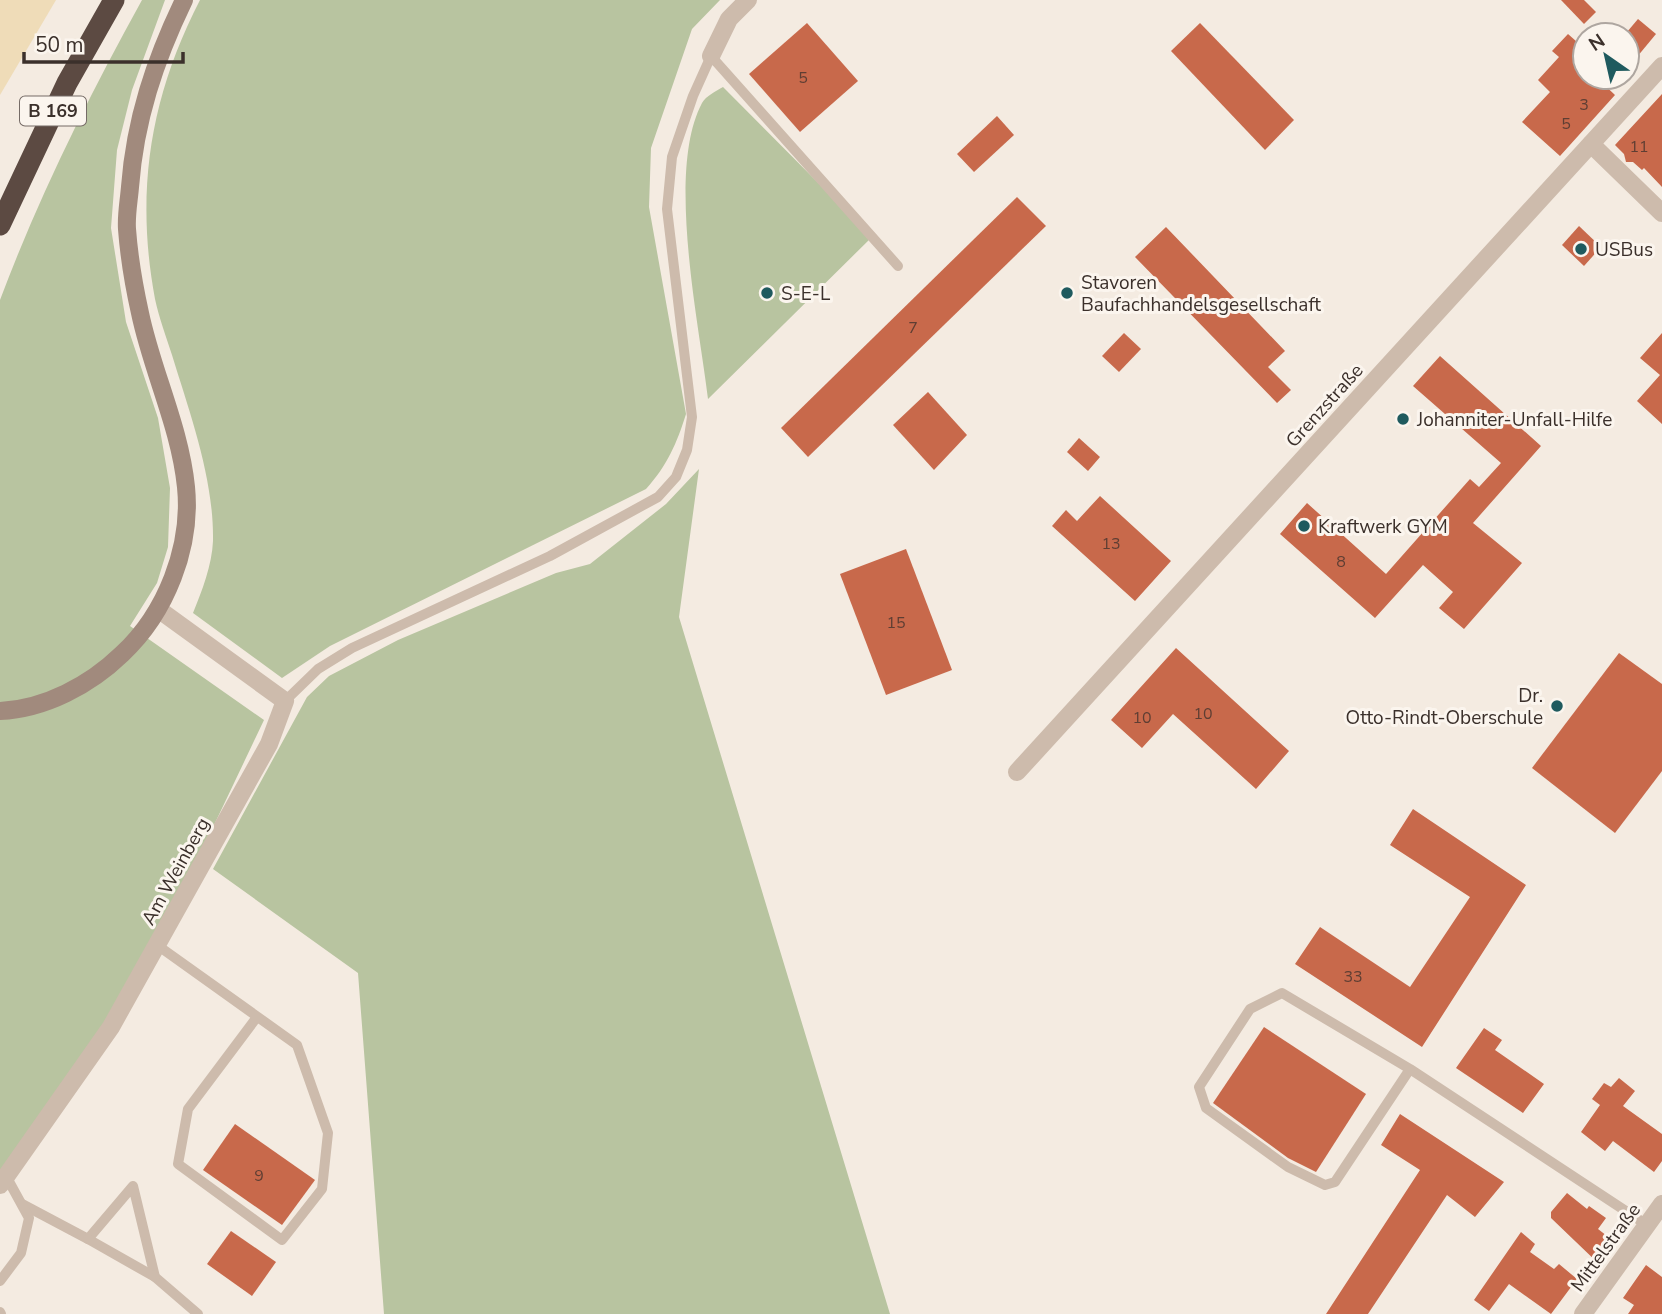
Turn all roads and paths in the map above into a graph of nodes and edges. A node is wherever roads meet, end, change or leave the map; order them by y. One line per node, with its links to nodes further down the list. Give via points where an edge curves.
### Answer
1 (114, 0): 8 (highway, B 169, via 66,83)
2 (184, 0): 10 (street, via 146,92 133,146 127,227 139,313 171,417 186,488 182,547)
3 (748, 0): 4 (street, via 729,19)
4 (711, 56): 9 (lane); 11 (lane, via 672,157 667,209 692,417 687,450 676,477 658,497 601,530 352,648 318,669)
5 (1662, 66): 6 (street, Grenzstraße)
6 (1591, 144): 7 (street); 13 (street, Grenzstraße)
7 (1662, 213)
8 (0, 225)
9 (898, 266)
10 (158, 608): 11 (street); 12 (street, via 133,644 110,666 69,692 20,710)
11 (285, 701): 14 (street, Am Weinberg, via 269,744)
12 (0, 711)
13 (1017, 772)
14 (157, 945): 15 (lane); 17 (street, Am Weinberg, via 111,1027)
15 (257, 1017): 15 (lane, via 297,1045 328,1133 322,1189 282,1240 178,1164 188,1109)
16 (1410, 1069): 16 (lane, via 1282,993 1250,1009 1199,1087 1206,1108 1288,1167 1325,1185 1335,1182); 20 (lane)
17 (3, 1180): 18 (lane)
18 (22, 1204): 22 (lane); 24 (lane, via 29,1218 21,1253)
19 (1662, 1204): 20 (street, Mittelstraße)
20 (1647, 1225): 21 (street); 26 (street, Mittelstraße)
21 (1662, 1235)
22 (88, 1239): 23 (lane); 23 (lane, via 133,1186)
23 (155, 1277): 25 (lane)
24 (0, 1281)
25 (198, 1314)
26 (1583, 1314)

